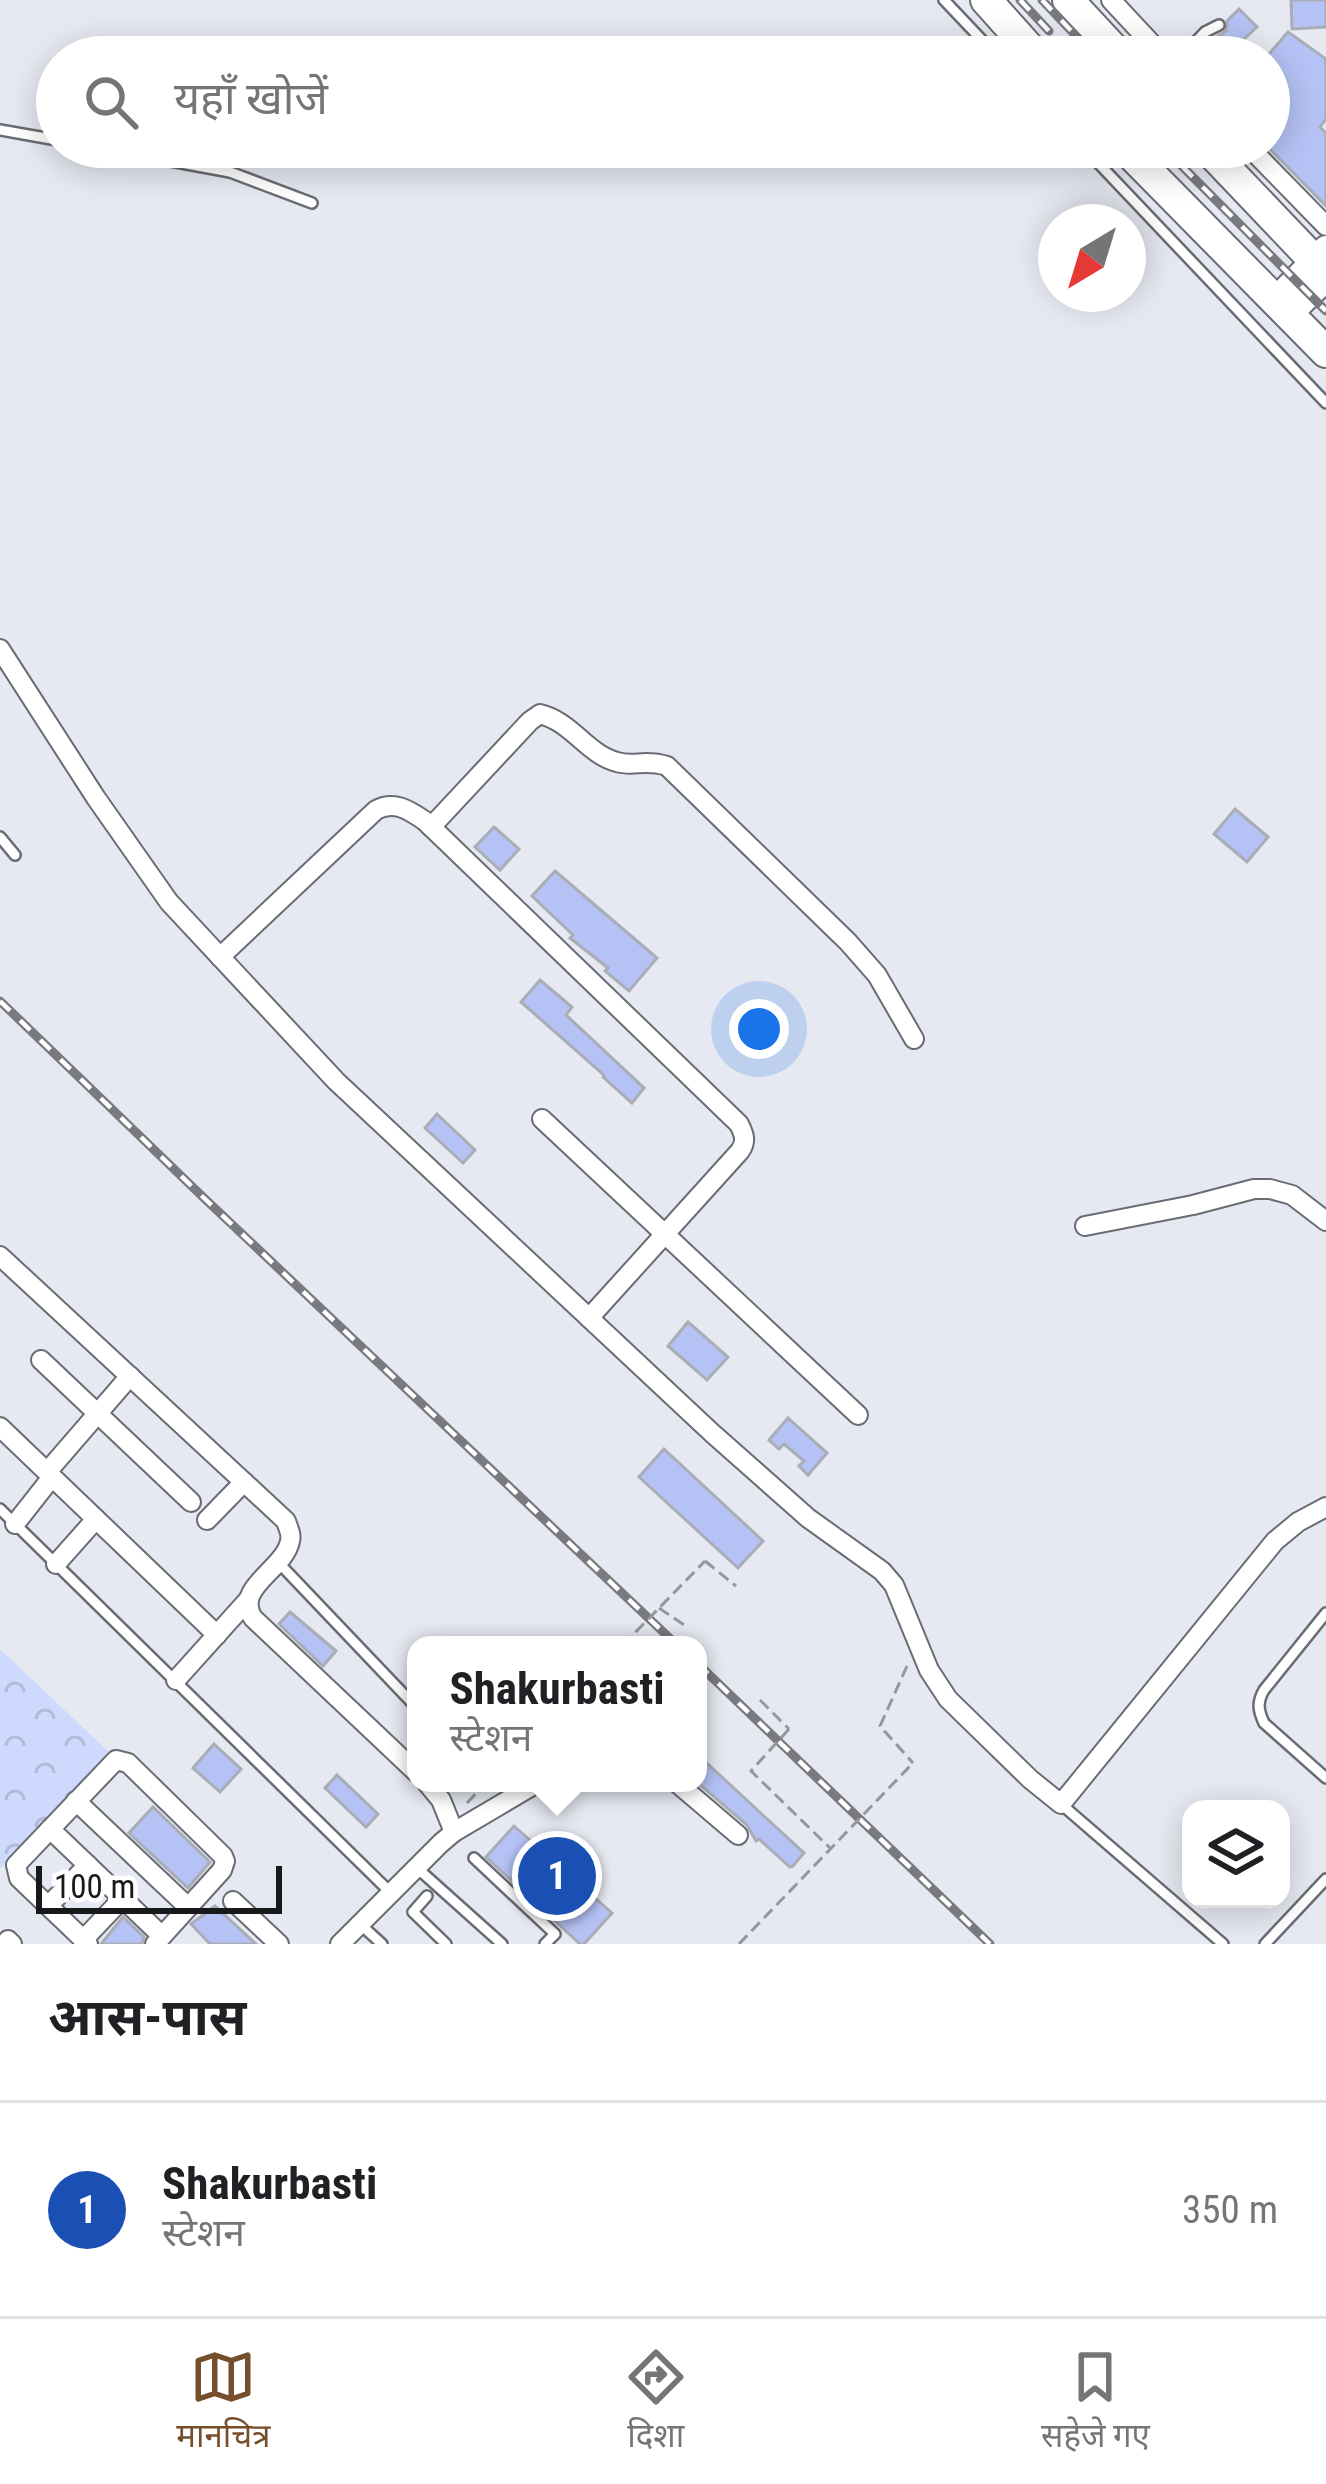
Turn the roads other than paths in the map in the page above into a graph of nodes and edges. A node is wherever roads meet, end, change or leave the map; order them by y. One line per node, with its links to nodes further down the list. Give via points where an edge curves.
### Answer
1 (944, 0): 6 (lane)
2 (986, 0): 7 (main road)
3 (1068, 0): 8 (main road)
4 (1111, 0): 9 (street)
5 (1219, 25): 10 (lane)
6 (978, 36)
7 (1018, 36)
8 (1101, 36)
9 (1144, 36)
10 (1200, 36)
11 (0, 130): 12 (lane)
12 (36, 136)
13 (208, 168): 18 (lane)
14 (1103, 168): 23 (lane)
15 (1145, 168): 21 (main road)
16 (1227, 168): 20 (main road)
17 (1270, 168): 19 (street)
18 (312, 203)
19 (1326, 226)
20 (1323, 265): 21 (street)
21 (1282, 307): 22 (main road)
22 (1326, 352)
23 (1326, 403)
24 (0, 649): 28 (street, via 169,902)
25 (431, 827): 28 (street, via 395,806 376,811); 29 (street, via 540,714 619,764 667,766 848,942); 33 (street, via 739,1124 745,1144)
26 (0, 837): 27 (lane)
27 (15, 855)
28 (220, 957): 35 (street, via 336,1081)
29 (914, 1039)
30 (542, 1119): 33 (street)
31 (1326, 1221): 32 (street, via 1292,1195 1254,1189)
32 (1085, 1226)
33 (666, 1233): 35 (street); 39 (street)
34 (3, 1266): 37 (street)
35 (589, 1318): 62 (street, via 808,1518 882,1571 948,1699)
36 (41, 1360): 38 (street)
37 (130, 1376): 38 (street); 42 (street)
38 (97, 1413): 41 (street); 43 (street)
39 (859, 1415)
40 (0, 1427): 41 (street)
41 (49, 1474): 46 (street); 48 (street)
42 (244, 1482): 47 (street); 49 (street, via 286,1521 291,1540)
43 (190, 1502)
44 (1326, 1508): 62 (street, via 1275,1541)
45 (0, 1509): 48 (lane)
46 (96, 1519): 50 (street); 53 (street)
47 (207, 1520)
48 (15, 1524): 50 (lane)
49 (277, 1561): 51 (street); 55 (lane)
50 (56, 1564): 54 (lane)
51 (248, 1600): 53 (street); 56 (street, via 254,1618)
52 (1326, 1613): 57 (lane, via 1264,1690 1258,1712)
53 (217, 1635): 54 (street)
54 (176, 1680): 70 (lane)
55 (407, 1698)
56 (407, 1763)
57 (1326, 1778)
58 (434, 1792): 64 (street)
59 (522, 1792): 64 (street)
60 (688, 1792): 65 (street)
61 (76, 1801): 63 (street); 75 (street); 75 (street, via 111,1763 128,1763 223,1856 222,1870)
62 (1061, 1804): 85 (lane)
63 (50, 1829): 67 (street); 74 (street, via 16,1865)
64 (454, 1832): 68 (street)
65 (738, 1834)
66 (474, 1858): 84 (lane, via 555,1934)
67 (88, 1865): 72 (street); 74 (street)
68 (416, 1867): 70 (street); 83 (lane)
69 (1326, 1879): 86 (lane)
70 (390, 1893): 76 (street)
71 (427, 1896): 82 (lane, via 413,1912)
72 (123, 1898): 77 (street); 78 (street)
73 (233, 1901): 79 (street)
74 (47, 1906): 78 (street)
75 (188, 1907): 77 (street)
76 (360, 1924): 80 (street); 81 (lane)
77 (158, 1940)
78 (85, 1942)
79 (279, 1944)
80 (340, 1944)
81 (382, 1944)
82 (446, 1944)
83 (502, 1944)
84 (545, 1944)
85 (1223, 1944)
86 (1265, 1944)

